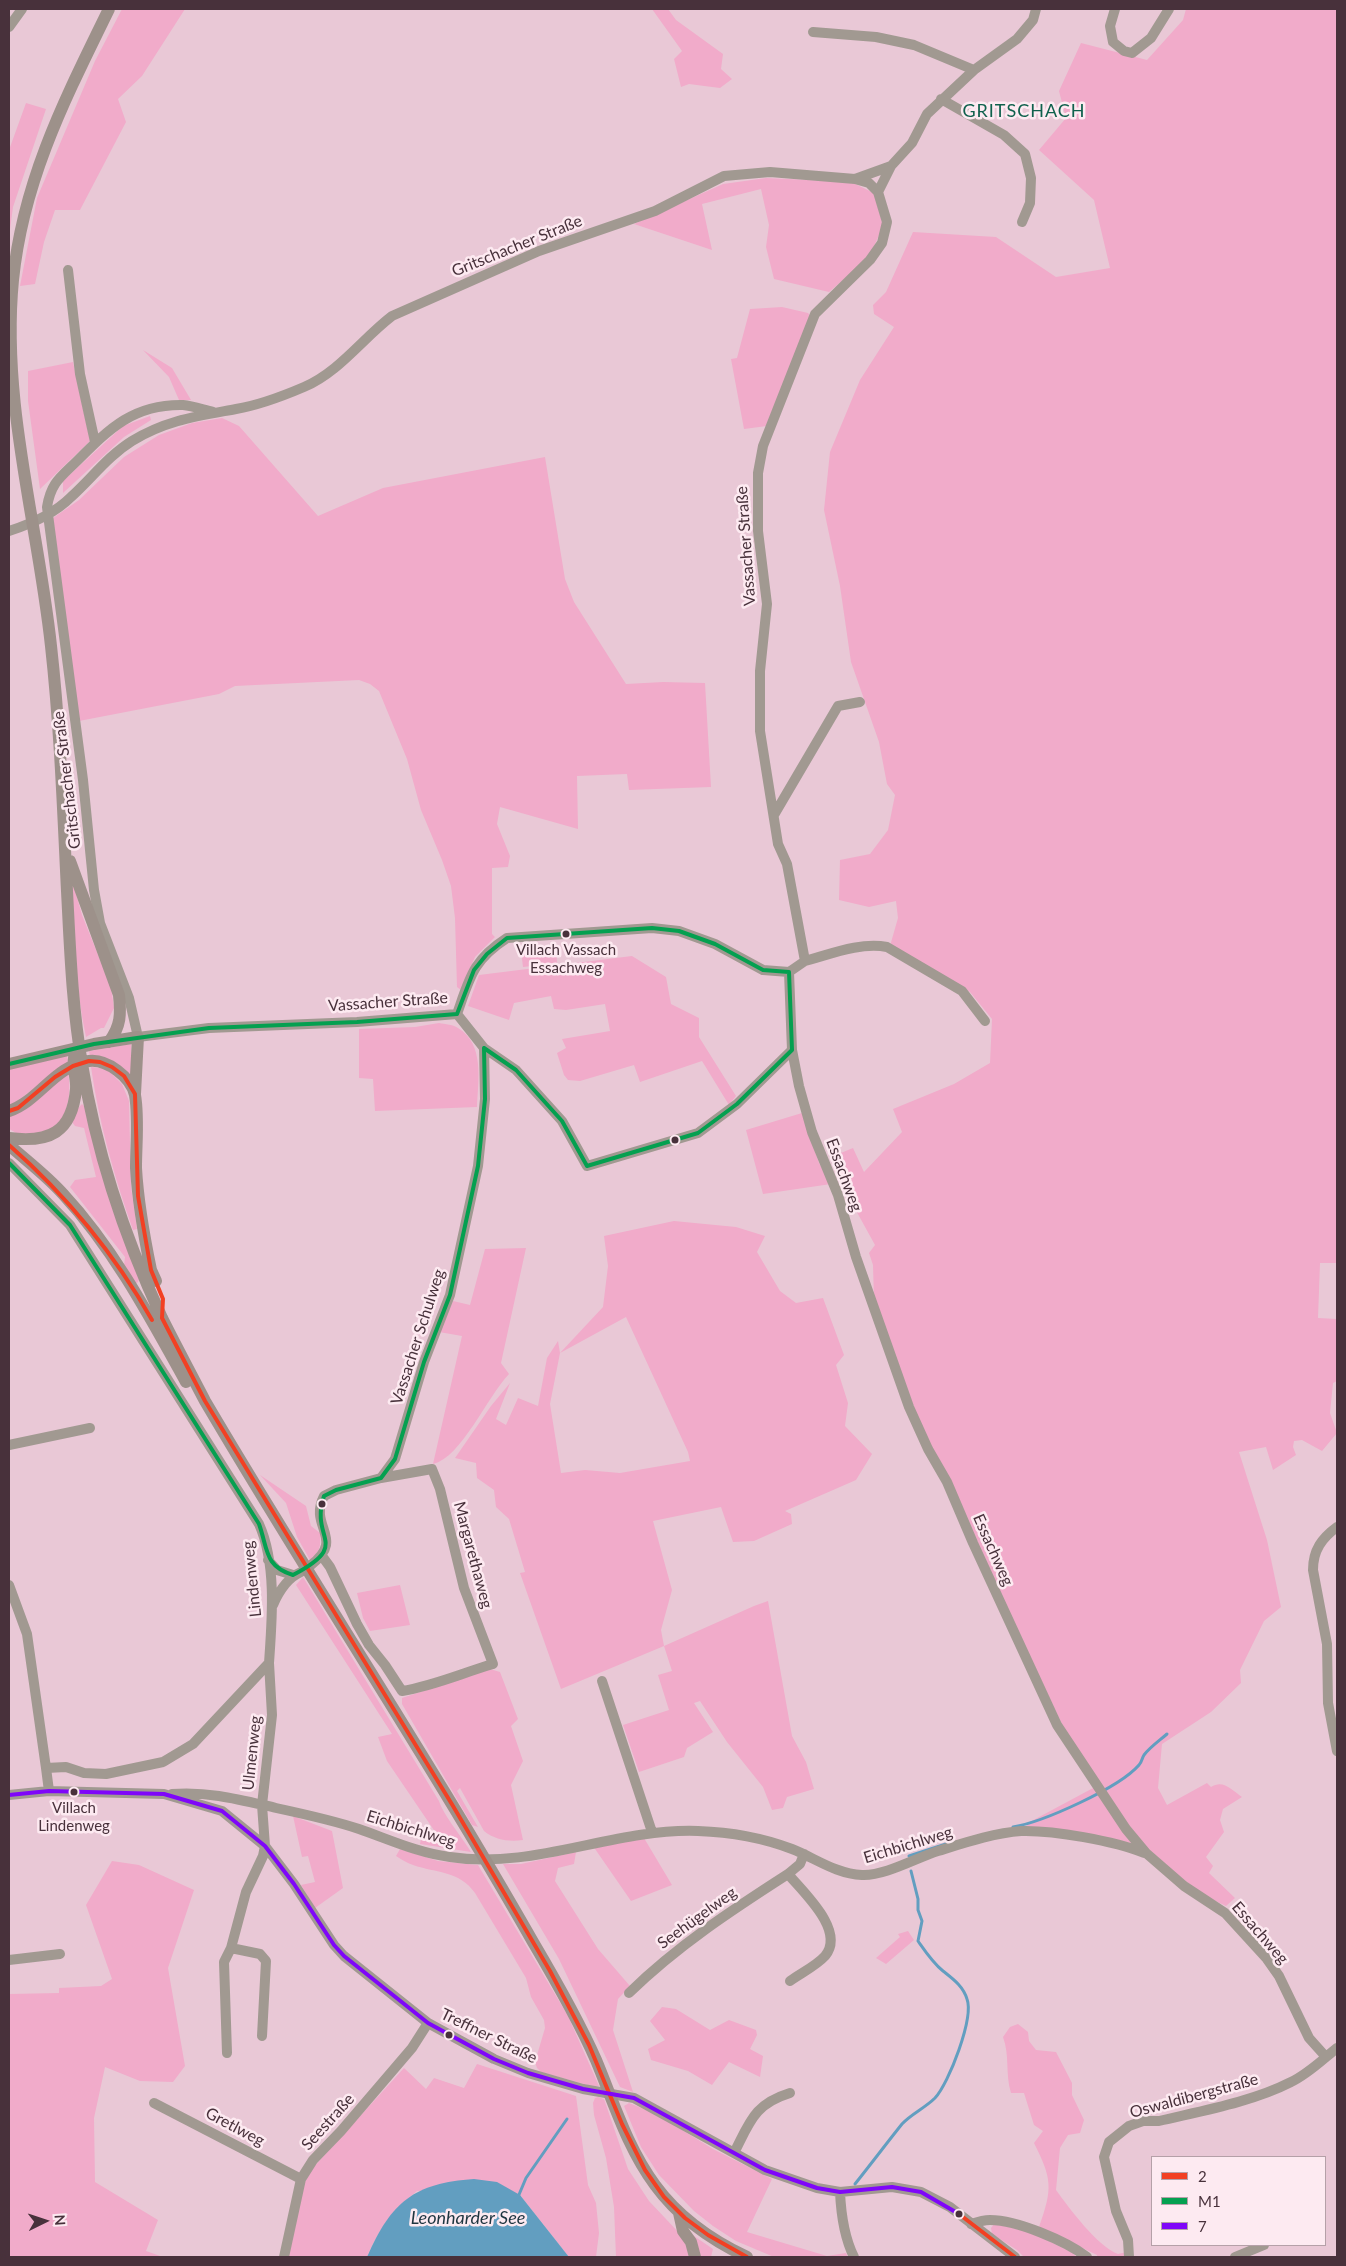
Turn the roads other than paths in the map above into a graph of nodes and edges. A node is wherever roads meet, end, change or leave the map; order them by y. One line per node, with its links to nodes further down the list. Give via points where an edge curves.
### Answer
1 (22, 9): 6 (street)
2 (109, 9): 20 (main road, via 47,140 24,216 13,279 12,357 18,435 51,645)
3 (1036, 9): 8 (street, Gritschacher Straße, via 1033,20 1017,39)
4 (1115, 9): 5 (street, via 1110,26 1113,42 1124,52 1132,53 1151,38)
5 (1169, 9)
6 (9, 27)
7 (813, 32): 8 (street, via 876,37 914,45)
8 (974, 70): 9 (street, Gritschacher Straße)
9 (941, 99): 10 (street, Gritschacher Straße, via 927,114 912,143); 13 (street, via 1004,135 1025,154 1031,178 1030,203)
10 (891, 166): 11 (street, Gritschacher Straße); 12 (street)
11 (855, 179): 12 (street, Gritschacher Straße, via 869,183); 15 (street, Gritschacher Straße, via 770,172 724,176 655,210 539,250 392,316 336,368 306,386 251,406)
12 (878, 192): 19 (street, Vassacher Straße, via 887,222 882,243 870,260 815,314 766,439 758,473 758,532 767,604 760,671 760,731)
13 (1022, 222)
14 (68, 270): 16 (street, via 80,374)
15 (213, 412): 16 (street, Gritschacher Straße, via 184,405 143,410 128,416); 17 (street, Gritschacher Straße, via 178,420 132,441 103,463 71,498 41,518)
16 (95, 442): 25 (street, Gritschacher Straße, via 57,479 47,507 100,923 129,998)
17 (9, 531)
18 (860, 702): 19 (street, via 838,706)
19 (774, 815): 21 (street, Vassacher Straße, via 778,844 787,864)
20 (65, 848): 26 (main road, via 118,994 119,1025); 30 (main road, via 79,1044 73,1060)
21 (805, 961): 22 (street); 24 (street, via 861,946 886,947 962,991)
22 (789, 972): 23 (street, Vassacher Straße, via 763,970 715,944 679,931 652,928 507,938 490,948 474,967); 28 (street, Essachweg)
23 (457, 1014): 25 (street, Vassacher Straße, via 209,1028); 27 (street)
24 (985, 1021)
25 (138, 1037): 26 (main road, Vassacher Straße); 31 (main road)
26 (109, 1042): 29 (main road, Vassacher Straße)
27 (484, 1048): 28 (street, via 516,1070 562,1121 587,1166 698,1133 737,1104); 40 (street, Vassacher Schulweg, via 485,1099 478,1166 450,1295 424,1362 395,1458)
28 (792, 1050): 57 (street, Essachweg, via 812,1132 838,1195 856,1257 909,1408 947,1482 1057,1725 1126,1829)
29 (9, 1064)
30 (81, 1087): 33 (main road, via 69,1115 49,1136 36,1140); 36 (main road, via 116,1198)
31 (135, 1094): 32 (main road, via 124,1076 112,1067 89,1061 64,1070 18,1108); 36 (main road, via 138,1196 151,1270 163,1299)
32 (9, 1111)
33 (9, 1138)
34 (9, 1145): 37 (main road, via 62,1193 89,1224 149,1315 190,1390)
35 (9, 1163): 43 (street, Lindenweg, via 70,1225 259,1524)
36 (162, 1318): 37 (main road)
37 (205, 1402): 75 (main road, via 511,1903 571,2008 631,2145 656,2186)
38 (90, 1428): 39 (street)
39 (9, 1445)
40 (381, 1478): 42 (street, via 324,1496 319,1510 327,1542); 42 (street, Margarethaweg, via 432,1469 440,1489 464,1588 493,1664 448,1677 427,1687 402,1691 365,1638)
41 (1337, 1527): 49 (street, via 1324,1536 1313,1560 1313,1570 1327,1644 1328,1703)
42 (322, 1556): 44 (street)
43 (268, 1560): 46 (street, Lindenweg); 46 (street, via 276,1570 297,1574 277,1596)
44 (311, 1565)
45 (9, 1585): 50 (street, via 27,1634)
46 (272, 1609): 47 (street, Lindenweg)
47 (270, 1663): 50 (street, via 193,1744 163,1762 106,1774 84,1773 66,1767); 54 (street, Ulmenweg, via 272,1715)
48 (602, 1681): 55 (street)
49 (1337, 1751)
50 (46, 1768): 51 (street)
51 (49, 1791): 52 (street, Treffner Straße); 53 (street, Treffner Straße)
52 (164, 1794): 54 (street, Eichbichlweg, via 220,1794); 56 (street, Treffner Straße, via 222,1811)
53 (9, 1795)
54 (262, 1805): 55 (street, Eichbichlweg, via 338,1822 451,1858 521,1858); 56 (street, Ulmenweg)
55 (652, 1832): 58 (street, Eichbichlweg, via 701,1831 737,1835 772,1842)
56 (265, 1846): 60 (street, via 244,1899); 65 (street, Treffner Straße, via 344,1956)
57 (1146, 1853): 58 (street, Eichbichlweg, via 1124,1844 1020,1831 938,1851 874,1874 843,1872); 69 (street, Essachweg, via 1184,1886 1225,1913 1267,1959 1309,2038)
58 (804, 1854): 59 (street, Seehügelweg, via 800,1864)
59 (788, 1874): 63 (street, via 823,1917 832,1940 824,1956); 64 (street, Seehügelweg, via 689,1940)
60 (231, 1948): 66 (street, via 260,1954 266,1961); 68 (street, via 224,1962)
61 (60, 1954): 62 (street)
62 (9, 1960)
63 (790, 1981)
64 (629, 1993)
65 (428, 2024): 72 (street, Treffner Straße, via 471,2048 528,2073 583,2090 634,2098); 73 (street, Seestraße, via 412,2048 313,2160)
66 (262, 2036)
67 (1337, 2050): 69 (street, Oswaldibergstraße)
68 (227, 2053)
69 (1326, 2057): 85 (street, Oswaldibergstraße, via 1292,2082 1270,2091 1159,2121 1143,2121 1129,2126 1109,2142 1104,2157 1116,2211 1128,2240)
70 (790, 2093): 72 (street, via 774,2098 755,2112)
71 (154, 2103): 73 (street, Gretlweg)
72 (734, 2153): 74 (street, Treffner Straße, via 765,2170 817,2188)
73 (302, 2178): 79 (street, Seestraße)
74 (840, 2192): 76 (street, Treffner Straße, via 892,2187 921,2192 950,2207); 82 (street, via 841,2213)
75 (679, 2213): 78 (main road); 80 (main road)
76 (971, 2224): 83 (street, Treffner Straße); 84 (street, via 990,2220 1020,2226 1074,2248)
77 (1262, 2246): 86 (street)
78 (726, 2253): 81 (main road)
79 (284, 2257)
80 (695, 2257)
81 (747, 2257)
82 (854, 2257)
83 (1016, 2257)
84 (1086, 2257)
85 (1129, 2257)
86 (1235, 2257)

